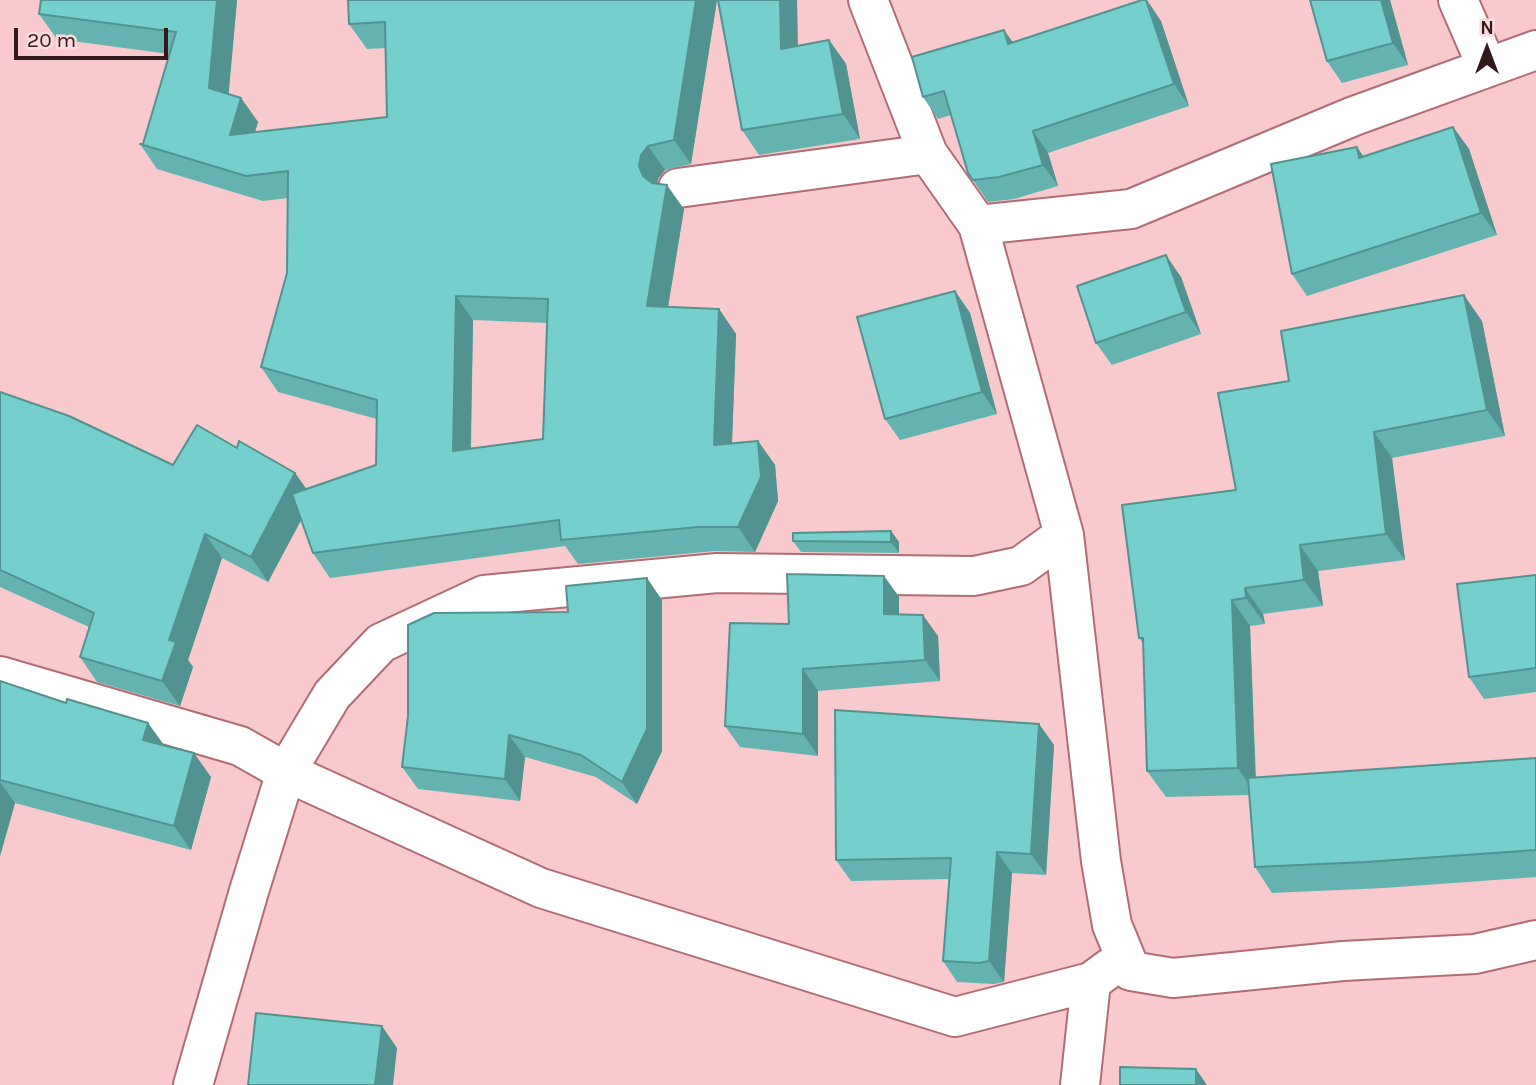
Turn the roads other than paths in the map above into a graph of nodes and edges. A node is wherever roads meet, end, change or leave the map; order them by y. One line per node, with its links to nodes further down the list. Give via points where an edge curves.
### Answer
1 (867, 0): 5 (street)
2 (1458, 0): 4 (street)
3 (1536, 50): 4 (street)
4 (1488, 67): 7 (street, via 1354,116 1130,209)
5 (928, 154): 6 (street); 7 (street)
6 (678, 188)
7 (978, 225): 8 (street)
8 (1064, 535): 10 (street, via 1021,566 974,576 716,573 484,595 381,643 332,695); 12 (street, via 1101,861 1112,925)
9 (0, 676): 10 (street, via 240,746)
10 (286, 772): 13 (street, via 541,888 955,1017); 14 (street)
11 (1536, 940): 12 (street, via 1475,954 1173,978 1130,971)
12 (1125, 957): 13 (street)
13 (1091, 982): 15 (street)
14 (192, 1085)
15 (1080, 1085)

